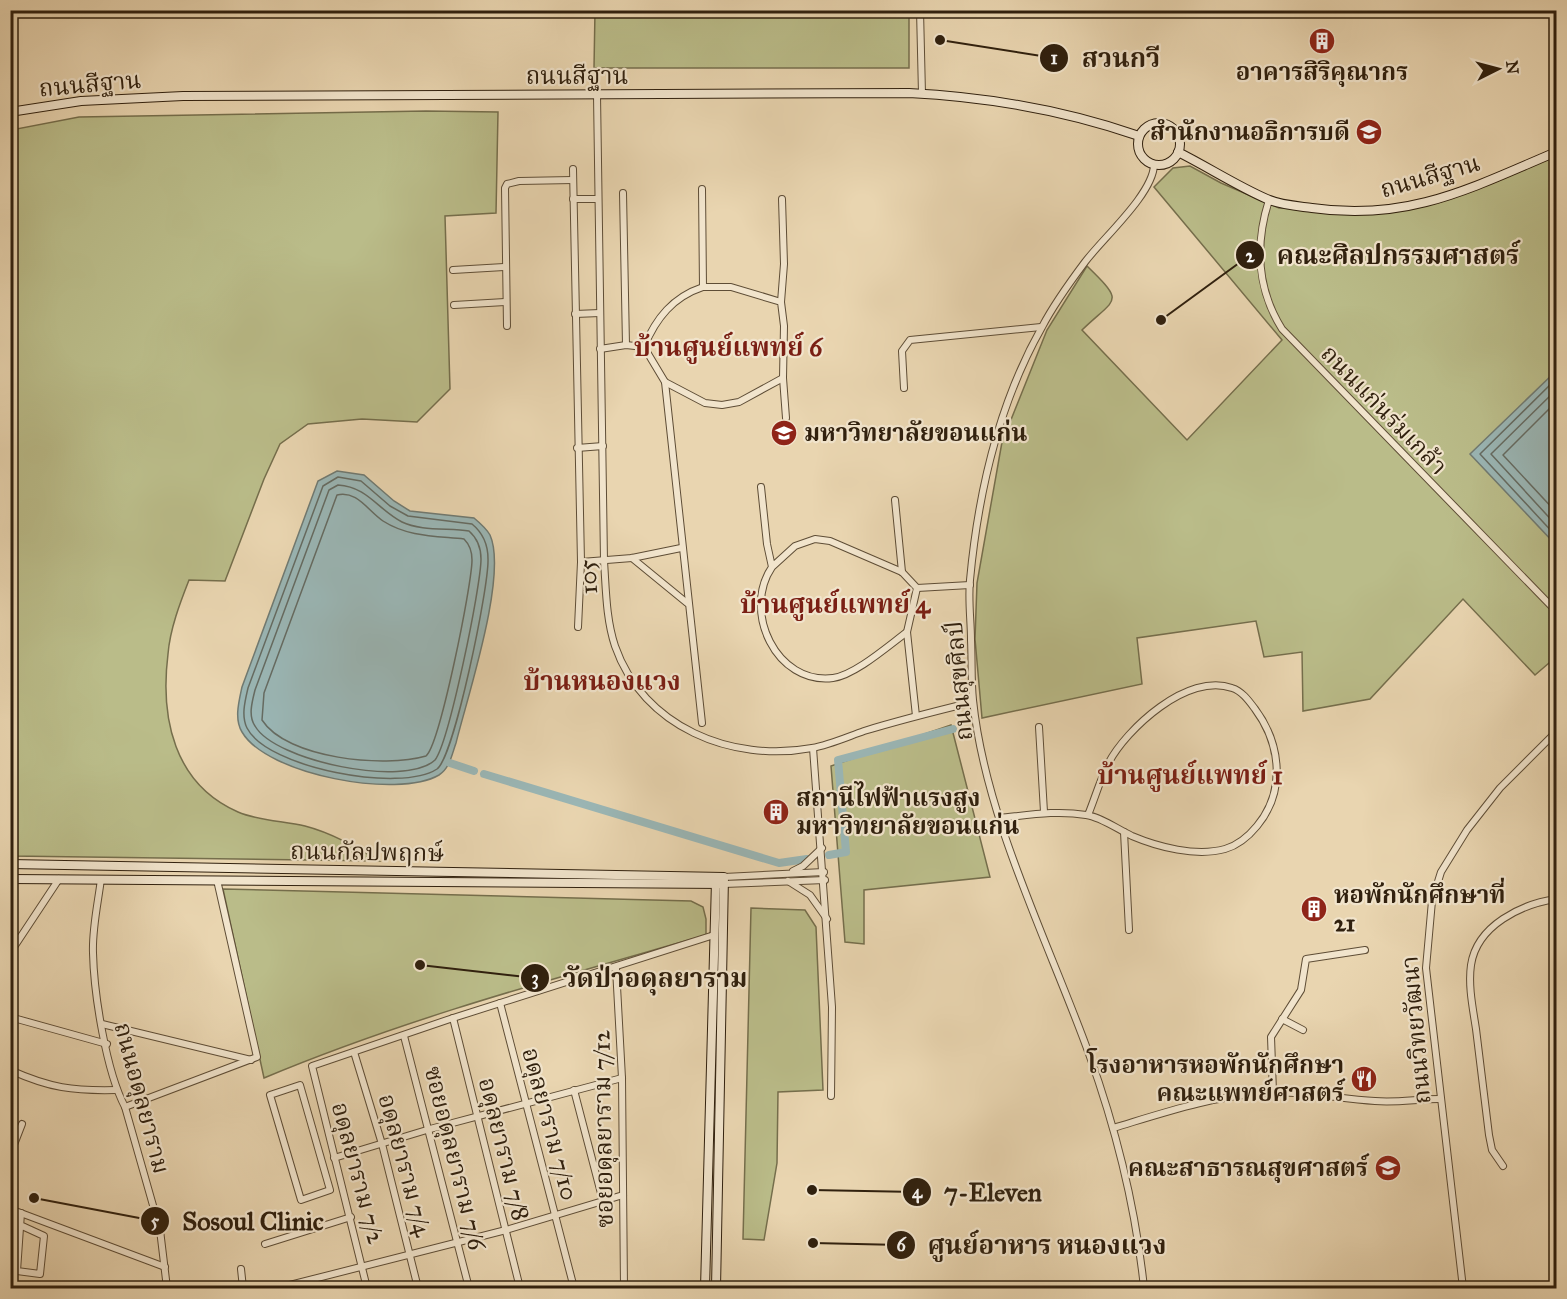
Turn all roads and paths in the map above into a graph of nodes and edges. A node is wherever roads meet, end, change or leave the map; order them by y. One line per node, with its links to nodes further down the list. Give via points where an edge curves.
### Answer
1 (920, 10): 2 (street)
2 (922, 94): 3 (main road, ถนนสีฐาน); 5 (main road, ถนนสีฐาน, via 1013,102)
3 (597, 95): 4 (main road, ถนนสีฐาน, via 183,96 81,101); 13 (street, 105)
4 (10, 112)
5 (1139, 136): 6 (main road, via 1152,124 1168,126 1179,140); 8 (main road, via 1142,157)
6 (1178, 152): 8 (main road, via 1171,162); 16 (main road, ถนนสีฐาน)
7 (1557, 152): 16 (main road, ถนนสีฐาน, via 1466,190 1398,209 1371,213 1338,211)
8 (1154, 165): 26 (street, ถนนสุขศิลป์, via 1143,192 1085,262)
9 (573, 169): 10 (street)
10 (573, 180): 15 (street); 17 (street, via 507,184 503,194)
11 (702, 189): 19 (street)
12 (623, 193): 27 (street)
13 (598, 199): 15 (street); 23 (street, 105)
14 (782, 199): 21 (street)
15 (573, 200): 24 (street)
16 (1269, 200): 47 (street, ถนนแก่นร่มเกล้า, via 1261,226 1261,272 1272,313 1297,346)
17 (504, 267): 18 (street); 20 (street)
18 (453, 270)
19 (703, 287): 21 (street, via 731,287); 28 (street, via 685,293 666,309)
20 (506, 302): 22 (street); 25 (street)
21 (781, 302): 30 (street)
22 (454, 305)
23 (600, 313): 24 (street); 29 (street, 105)
24 (575, 314): 35 (street)
25 (507, 326)
26 (1041, 327): 32 (street, via 910,340 902,351); 44 (street, ถนนสุขศิลป์, via 996,441 976,525)
27 (626, 345): 28 (street); 29 (street)
28 (644, 347): 31 (street)
29 (600, 349): 34 (street, 105)
30 (783, 378): 31 (street, via 739,402 722,405 705,403); 33 (street)
31 (664, 382): 38 (street)
32 (904, 388)
33 (786, 418)
34 (603, 446): 35 (street); 40 (street, 105)
35 (578, 448): 41 (street)
36 (761, 487): 42 (street)
37 (895, 500): 43 (street)
38 (681, 548): 39 (street); 46 (street)
39 (632, 558): 40 (street); 46 (street)
40 (604, 561): 41 (street); 55 (street, 105, via 615,646 635,683 658,710 686,730 728,747 758,752)
41 (581, 562): 48 (street)
42 (772, 567): 43 (street, via 795,546 815,539 830,541); 49 (street, via 765,578 763,627 783,663 793,671 816,678 846,674)
43 (902, 572): 45 (street)
44 (970, 585): 45 (street); 50 (street, ถนนสุขศิลป์)
45 (917, 588): 49 (street)
46 (687, 603): 52 (street)
47 (1557, 611)
48 (578, 627)
49 (907, 633): 51 (street)
50 (973, 702): 51 (street, 105); 58 (street, ถนนสุขศิลป์)
51 (916, 716): 55 (street, 105)
52 (702, 723)
53 (1039, 727): 56 (street)
54 (1555, 735): 95 (street, ถนนวิทยวัฒนา, via 1500,788 1456,845 1441,872 1432,901 1426,968)
55 (813, 748): 60 (street)
56 (1044, 812): 57 (street); 58 (street)
57 (1088, 815): 59 (street); 59 (street, via 1108,763 1135,725 1193,689 1231,687 1247,698 1269,731 1278,767 1272,803 1250,835 1237,845 1207,852 1167,846)
58 (1000, 818): 100 (street, ถนนสุขศิลป์)
59 (1124, 832): 74 (street)
60 (822, 848): 63 (street); 64 (street)
61 (10, 864): 62 (main road, ถนนกัลปพฤกษ์)
62 (320, 870): 70 (main road, ถนนกัลปพฤกษ์); 71 (main road)
63 (824, 872): 64 (street); 69 (street)
64 (787, 877): 69 (street); 70 (street); 73 (street, via 810,895)
65 (10, 879): 66 (main road, ถนนกัลปพฤกษ์)
66 (59, 879): 67 (main road, ถนนกัลปพฤกษ์); 77 (street)
67 (101, 879): 68 (main road, ถนนกัลปพฤกษ์); 83 (street, ถนนอดุลยาราม, via 92,952)
68 (217, 880): 71 (main road, ถนนกัลปพฤกษ์); 88 (street, via 257,1057)
69 (825, 880): 73 (street)
70 (720, 881): 71 (main road, ถนนกัลปพฤกษ์); 75 (main road); 132 (main road)
71 (319, 882)
72 (1557, 899): 107 (street, via 1534,902 1511,913 1480,943 1471,965 1489,1135 1492,1150)
73 (828, 920): 94 (street)
74 (1129, 930)
75 (714, 935): 78 (street); 131 (main road)
76 (1365, 950): 82 (street, via 1306,959 1300,990)
77 (10, 953)
78 (616, 968): 79 (street); 90 (street, ซอยอดุลยาราม 7/12)
79 (500, 1003): 81 (street); 96 (street, อดุลยาราม 7/10)
80 (10, 1017): 86 (street)
81 (453, 1018): 85 (street); 98 (street, อดุลยาราม 7/8)
82 (1282, 1019): 84 (street); 93 (street, via 1272,1037)
83 (102, 1024): 86 (street, ถนนอดุลยาราม); 88 (street)
84 (1303, 1030)
85 (404, 1036): 87 (street); 101 (street, ซอยอดุลยาราม 7/6)
86 (107, 1044): 91 (street, ถนนอดุลยาราม)
87 (354, 1052): 102 (street, อดุลยาราม 7/2, via 312,1066); 104 (street, อดุลยาราม 7/4)
88 (251, 1060): 97 (street)
89 (10, 1070): 91 (street, via 45,1085 81,1091)
90 (622, 1078): 92 (street); 108 (street, ซอยอดุลยาราม 7/12)
91 (116, 1090): 97 (street, ถนนอดุลยาราม)
92 (574, 1090): 96 (street); 109 (street)
93 (1273, 1092): 95 (street, via 1377,1101); 100 (street, via 1214,1100)
94 (831, 1096)
95 (1439, 1099): 134 (street, ถนนวิทยวัฒนา)
96 (525, 1103): 98 (street); 112 (street, อดุลยาราม 7/10)
97 (125, 1107): 120 (street, ถนนอดุลยาราม, via 160,1230)
98 (478, 1116): 101 (street); 115 (street, อดุลยาราม 7/8)
99 (22, 1124): 105 (street)
100 (1113, 1128): 133 (street, ถนนสุขศิลป์)
101 (430, 1129): 104 (street); 116 (street, ซอยอดุลยาราม 7/6)
102 (328, 1132): 103 (street); 106 (street, อดุลยาราม 7/2)
103 (315, 1135): 103 (street, via 330,1190 301,1200 270,1095 300,1085)
104 (382, 1144): 106 (street); 118 (street, อดุลยาราม 7/4)
105 (10, 1155)
106 (334, 1158): 113 (street, อดุลยาราม 7/2)
107 (1503, 1166)
108 (623, 1195): 109 (street); 130 (street, ซอยอดุลยาราม 7/12)
109 (603, 1201): 112 (street)
110 (10, 1209): 111 (street)
111 (21, 1213): 114 (street); 120 (street)
112 (555, 1215): 115 (street); 129 (street, อดุลยาราม 7/10)
113 (351, 1217): 117 (street); 119 (street, อดุลยาราม 7/2)
114 (20, 1225): 114 (street, via 17,1271 40,1274 45,1236)
115 (506, 1230): 116 (street); 128 (street, อดุลยาราม 7/8)
116 (458, 1242): 118 (street); 127 (street, ซอยอดุลยาราม 7/6)
117 (265, 1244)
118 (410, 1255): 119 (street); 126 (street, อดุลยาราม 7/4)
119 (364, 1265): 124 (street); 125 (street, อดุลยาราม 7/2)
120 (165, 1267): 122 (street, ถนนอดุลยาราม)
121 (241, 1269): 123 (street)
122 (168, 1288)
123 (243, 1288)
124 (278, 1288)
125 (368, 1288)
126 (418, 1288)
127 (469, 1288)
128 (520, 1288)
129 (574, 1288)
130 (624, 1288)
131 (705, 1288)
132 (716, 1288)
133 (1144, 1288)
134 (1463, 1288)

